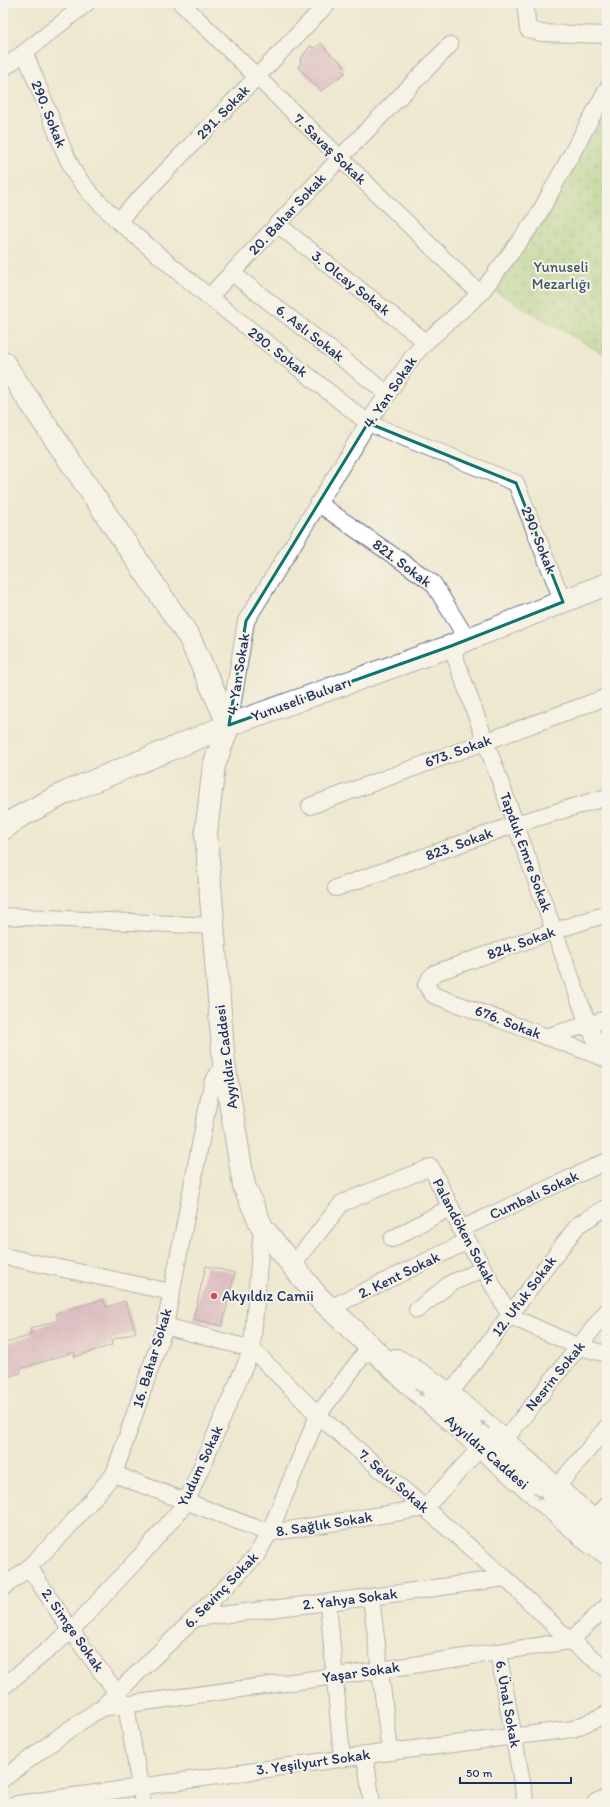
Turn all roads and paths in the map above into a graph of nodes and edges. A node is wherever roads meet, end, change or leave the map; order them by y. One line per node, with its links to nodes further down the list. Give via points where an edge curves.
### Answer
1 (87, 3): 7 (street)
2 (181, 3): 9 (street, 7. Savaş Sokak)
3 (328, 3): 9 (street, 291. Sokak)
4 (525, 3): 5 (street, via 528,29 541,33)
5 (607, 35)
6 (450, 45): 11 (street, 20. Bahar Sokak)
7 (25, 53): 8 (street); 12 (street, 290. Sokak, via 75,174)
8 (3, 69)
9 (257, 77): 11 (street, 7. Savaş Sokak); 12 (street, 291. Sokak)
10 (607, 89): 15 (street, 4. Yan Sokak, via 536,219)
11 (340, 158): 13 (street, 20. Bahar Sokak); 15 (street, 7. Savaş Sokak)
12 (118, 221): 16 (street, 290. Sokak)
13 (276, 224): 14 (street, 20. Bahar Sokak); 17 (street, 3. Olcay Sokak)
14 (232, 273): 16 (street, 20. Bahar Sokak); 19 (street, 6. Aslı Sokak)
15 (480, 294): 17 (street, 4. Yan Sokak)
16 (209, 297): 20 (street, 290. Sokak)
17 (426, 342): 19 (street, 4. Yan Sokak, via 413,356)
18 (3, 362): 26 (main road, via 188,637)
19 (388, 394): 20 (street, 4. Yan Sokak)
20 (368, 423): 21 (street, 4. Yan Sokak); 23 (street, 290. Sokak, via 516,483)
21 (320, 504): 24 (street, 821. Sokak, via 433,583); 26 (street, 4. Yan Sokak, via 246,621)
22 (607, 584): 23 (main road, Yunuseli Bulvarı)
23 (563, 602): 24 (main road, Yunuseli Bulvarı)
24 (459, 643): 26 (main road, Yunuseli Bulvarı); 27 (street, Tapduk Emre Sokak)
25 (607, 697): 27 (street, 673. Sokak)
26 (229, 725): 31 (main road, Yunuseli Bulvarı, via 67,792 17,818); 35 (main road, Ayyıldız Caddesi, via 214,765 206,832)
27 (486, 740): 29 (street, 673. Sokak); 30 (street, Tapduk Emre Sokak)
28 (607, 797): 30 (street, 823. Sokak)
29 (310, 806)
30 (516, 824): 32 (street, 823. Sokak); 36 (street, Tapduk Emre Sokak)
31 (3, 829)
32 (336, 888)
33 (607, 914): 36 (street, 824. Sokak)
34 (3, 916): 35 (street)
35 (213, 926): 42 (main road, Ayyıldız Caddesi)
36 (554, 931): 37 (street, 824. Sokak); 39 (street, Tapduk Emre Sokak)
37 (435, 973): 40 (street, 676. Sokak, via 426,985 433,995)
38 (607, 1019): 39 (street)
39 (588, 1024): 40 (street); 41 (street, Tapduk Emre Sokak)
40 (545, 1037): 41 (street, 676. Sokak)
41 (605, 1058)
42 (224, 1064): 46 (main road, Ayyıldız Caddesi, via 244,1186); 52 (street, 16. Bahar Sokak, via 212,1083)
43 (607, 1161): 47 (street, Cumbalı Sokak)
44 (451, 1207): 47 (street, Palandöken Sokak); 48 (street); 50 (street, Palandöken Sokak, via 431,1166 342,1203)
45 (607, 1207): 56 (street, 12. Ufuk Sokak, via 578,1224)
46 (262, 1227): 50 (main road, Ayyıldız Caddesi); 60 (street, Yudum Sokak)
47 (464, 1235): 51 (street, Palandöken Sokak); 53 (street, 2. Kent Sokak)
48 (392, 1239)
49 (3, 1256): 52 (street)
50 (292, 1266): 53 (main road, Ayyıldız Caddesi)
51 (484, 1269): 54 (street, via 451,1283); 56 (street, Palandöken Sokak)
52 (171, 1292): 57 (street, 16. Bahar Sokak)
53 (330, 1308): 58 (main road, Ayyıldız Caddesi)
54 (417, 1310)
55 (607, 1311): 59 (street, Nesrin Sokak)
56 (510, 1316): 59 (street); 62 (street, 12. Ufuk Sokak)
57 (165, 1326): 60 (street); 67 (street, 16. Bahar Sokak)
58 (370, 1346): 62 (main road, Ayyıldız Caddesi, via 420,1373); 63 (street, 6. Sevinç Sokak); 66 (main road, Ayyıldız Caddesi, one-way to 66)
59 (579, 1347): 61 (street); 65 (street, Nesrin Sokak)
60 (252, 1349): 63 (street, 7. Selvi Sokak); 69 (street, Yudum Sokak)
61 (607, 1354)
62 (450, 1395): 65 (main road, Ayyıldız Caddesi, one-way to 62)
63 (318, 1415): 71 (street, 7. Selvi Sokak); 73 (street, 6. Sevinç Sokak)
64 (607, 1427): 68 (street)
65 (504, 1441): 68 (main road, Ayyıldız Caddesi)
66 (481, 1447): 71 (street); 74 (main road, Ayyıldız Caddesi, one-way to 74, via 588,1541)
67 (114, 1474): 69 (street, 8. Sağlık Sokak); 75 (street, 16. Bahar Sokak, via 65,1531)
68 (556, 1488): 72 (main road, Ayyıldız Caddesi)
69 (186, 1503): 73 (street, 8. Sağlık Sokak); 82 (street, Yudum Sokak)
70 (607, 1504): 72 (street)
71 (425, 1508): 73 (street, 8. Sağlık Sokak); 76 (street, 7. Selvi Sokak)
72 (600, 1528)
73 (269, 1533): 81 (street, 6. Sevinç Sokak, via 256,1556)
74 (607, 1553)
75 (29, 1567): 77 (street, 16. Bahar Sokak); 82 (street, 2. Simge Sokak)
76 (505, 1578): 78 (street, 2. Yahya Sokak); 83 (street, 7. Selvi Sokak)
77 (3, 1588)
78 (371, 1597): 79 (street, 2. Yahya Sokak); 86 (street)
79 (328, 1602): 81 (street, 2. Yahya Sokak); 87 (street)
80 (607, 1606): 83 (street)
81 (195, 1618): 89 (street, 6. Sevinç Sokak)
82 (71, 1631): 88 (street, Yudum Sokak); 89 (street, 2. Simge Sokak)
83 (570, 1641): 84 (street, Yaşar Sokak); 85 (street, 7. Selvi Sokak)
84 (498, 1652): 86 (street, Yaşar Sokak); 91 (street, 6. Ünal Sokak)
85 (607, 1669)
86 (380, 1670): 87 (street, Yaşar Sokak); 92 (street)
87 (335, 1676): 89 (street, Yaşar Sokak); 94 (street)
88 (3, 1687)
89 (121, 1699): 95 (street, 6. Sevinç Sokak, via 101,1708 67,1731); 96 (street)
90 (607, 1714): 91 (street, 3. Yeşilyurt Sokak, via 572,1730)
91 (513, 1737): 92 (street, 3. Yeşilyurt Sokak); 101 (street, 6. Ünal Sokak)
92 (390, 1752): 93 (street, 3. Yeşilyurt Sokak)
93 (365, 1755): 94 (street, 3. Yeşilyurt Sokak); 100 (street)
94 (342, 1758): 96 (street, 3. Yeşilyurt Sokak)
95 (3, 1779)
96 (140, 1786): 98 (street, 3. Yeşilyurt Sokak); 99 (street)
97 (607, 1801): 102 (main road)
98 (17, 1804)
99 (143, 1804)
100 (372, 1804)
101 (526, 1804)
102 (598, 1804)

